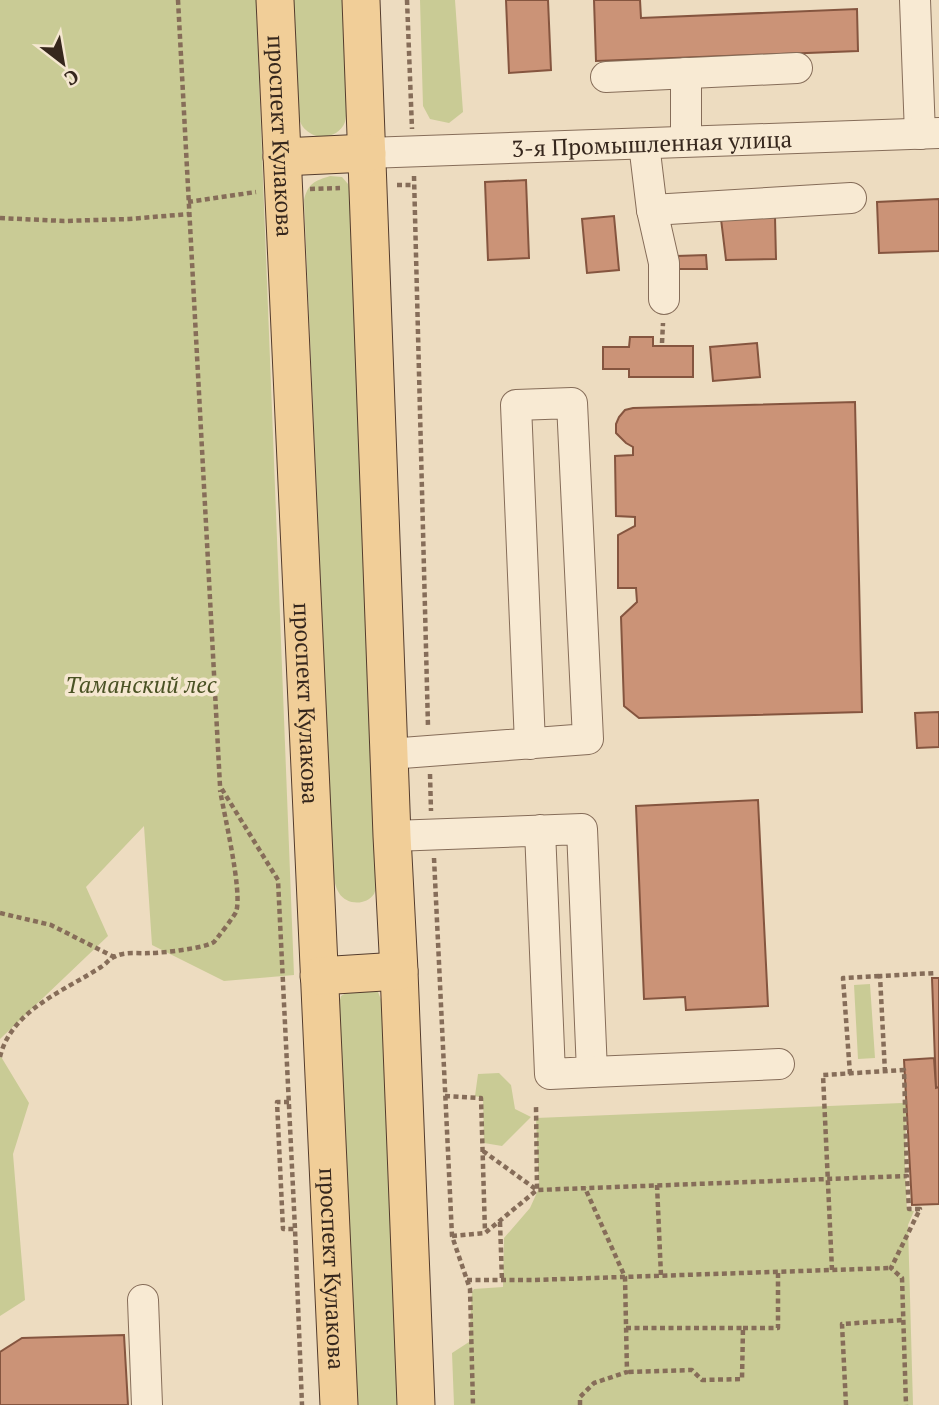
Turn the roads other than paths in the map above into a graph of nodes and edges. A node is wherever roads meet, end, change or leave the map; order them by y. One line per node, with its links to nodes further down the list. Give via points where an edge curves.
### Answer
1 (275, 0): 12 (main road, проспект Кулакова)
2 (360, 0): 11 (main road)
3 (915, 0): 6 (street)
4 (797, 68): 5 (street)
5 (686, 74): 7 (street); 9 (street)
6 (928, 74): 8 (street)
7 (606, 77)
8 (930, 133): 9 (street, 3-я Промышленная улица)
9 (686, 141): 10 (street, 3-я Промышленная улица)
10 (643, 144): 11 (street, 3-я Промышленная улица, via 413,151); 14 (street)
11 (367, 170): 12 (main road); 17 (main road)
12 (283, 174): 21 (main road, проспект Кулакова)
13 (851, 198): 14 (street)
14 (652, 210): 15 (street, via 664,263)
15 (664, 299)
16 (530, 744): 16 (street, via 588,739 572,404 516,405); 17 (street)
17 (389, 754): 19 (main road)
18 (540, 830): 19 (street); 23 (street, via 582,828); 23 (street, via 550,1074)
19 (392, 836): 20 (main road)
20 (399, 971): 21 (main road); 27 (main road)
21 (319, 976): 26 (main road, проспект Кулакова)
22 (779, 1064): 23 (street)
23 (592, 1072)
24 (143, 1300): 25 (street)
25 (147, 1405)
26 (339, 1405)
27 (416, 1405)

